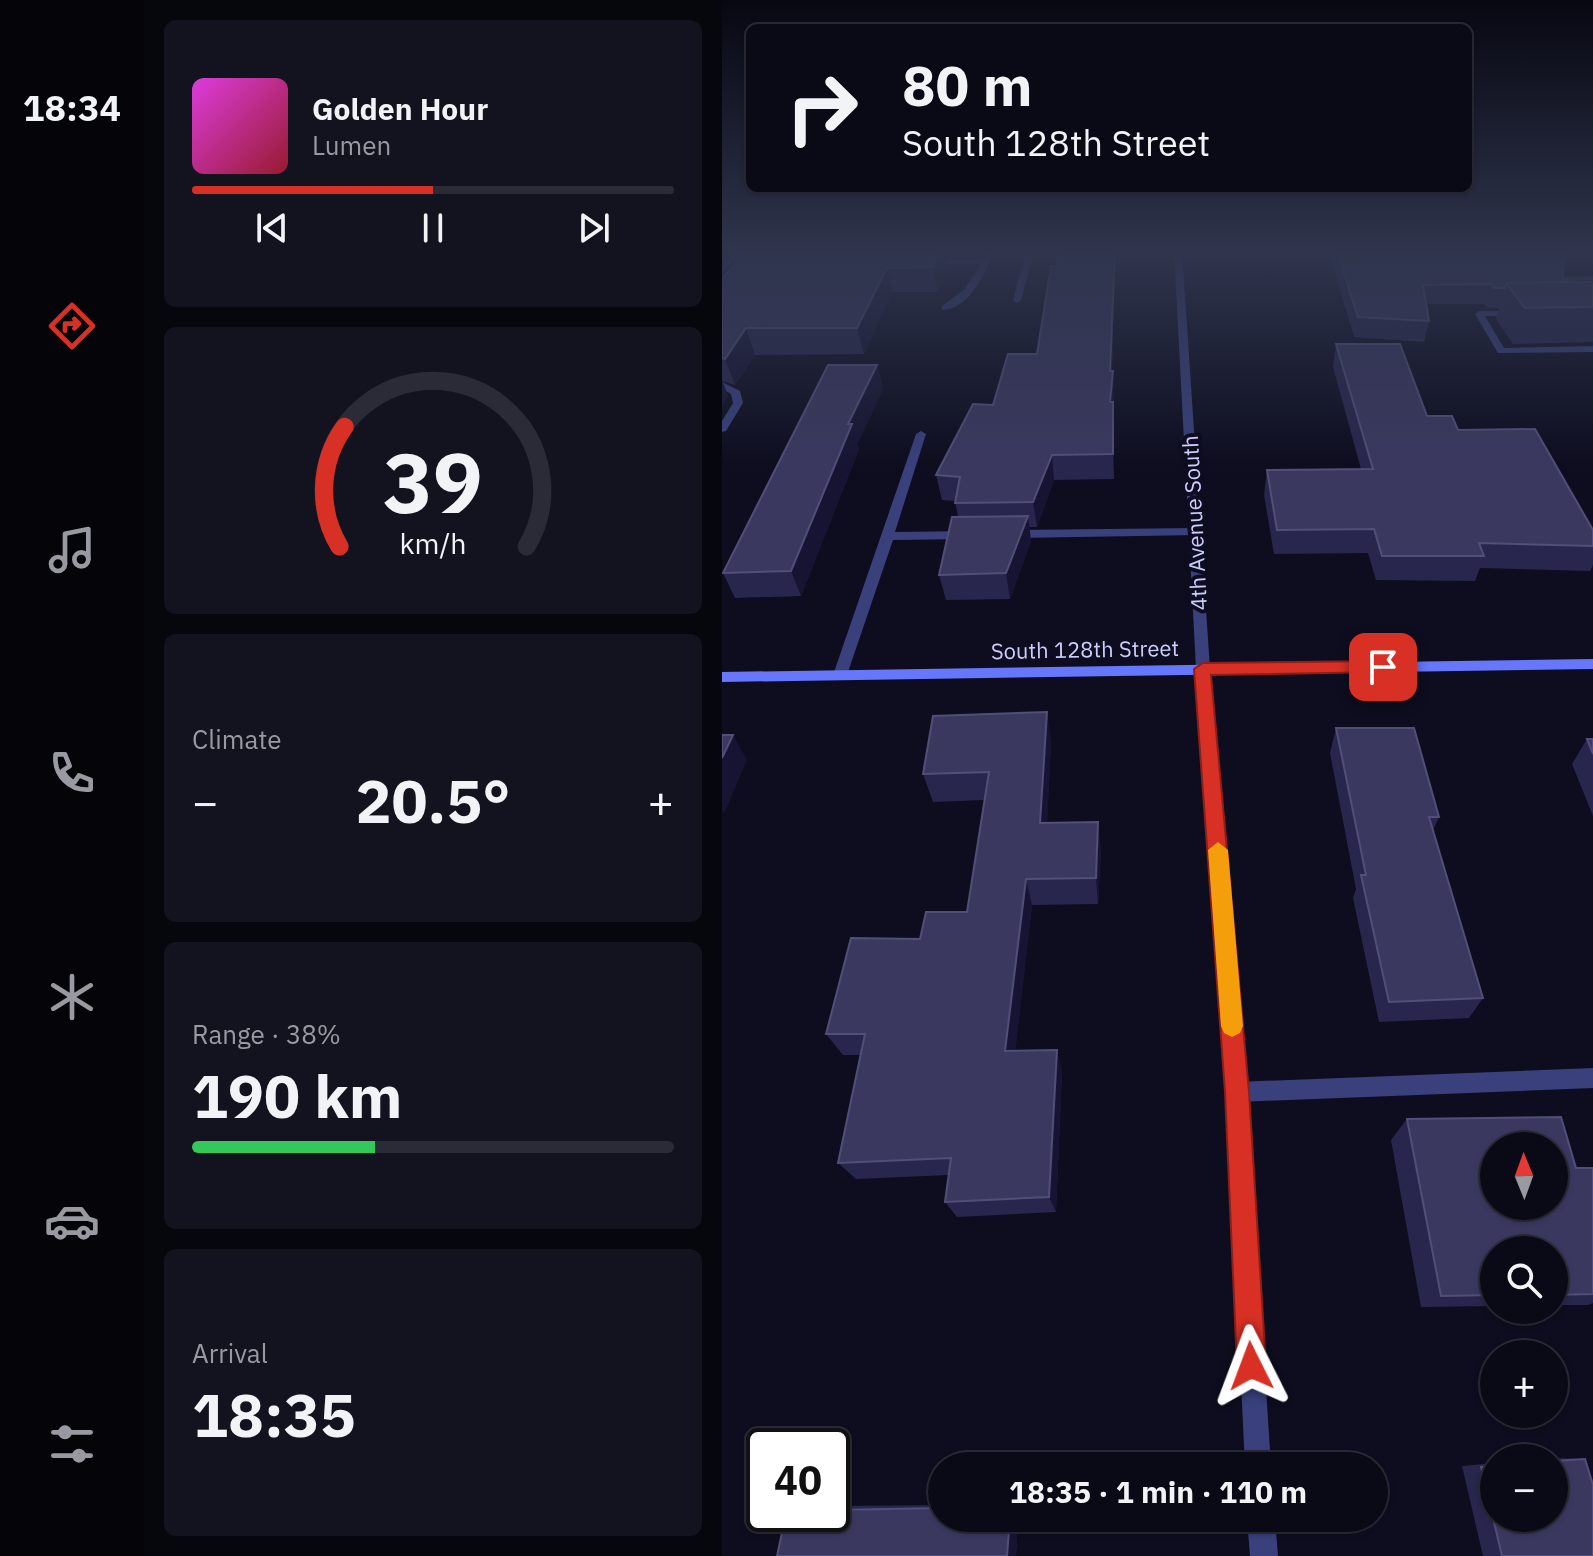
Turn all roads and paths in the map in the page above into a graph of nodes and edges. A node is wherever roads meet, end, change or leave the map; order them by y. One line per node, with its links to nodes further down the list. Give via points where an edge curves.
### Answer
1 (1182, 324): 7 (street, 4th Avenue South)
2 (1485, 324): 3 (street, via 1501,351)
3 (1593, 349)
4 (722, 385): 5 (street, via 736,393 738,403)
5 (722, 429)
6 (921, 434): 10 (street)
7 (1195, 532): 8 (street); 12 (street, 4th Avenue South)
8 (996, 534)
9 (980, 535): 10 (street)
10 (888, 536): 13 (street)
11 (1593, 664): 12 (main road, South 128th Street)
12 (1203, 669): 13 (main road, South 128th Street); 16 (street, 4th Avenue South)
13 (840, 675): 14 (main road, South 128th Street)
14 (722, 677)
15 (1593, 1078): 16 (street)
16 (1237, 1092): 17 (street, 4th Avenue South)
17 (1257, 1452)
18 (1262, 1532): 19 (street)
19 (1264, 1556)

